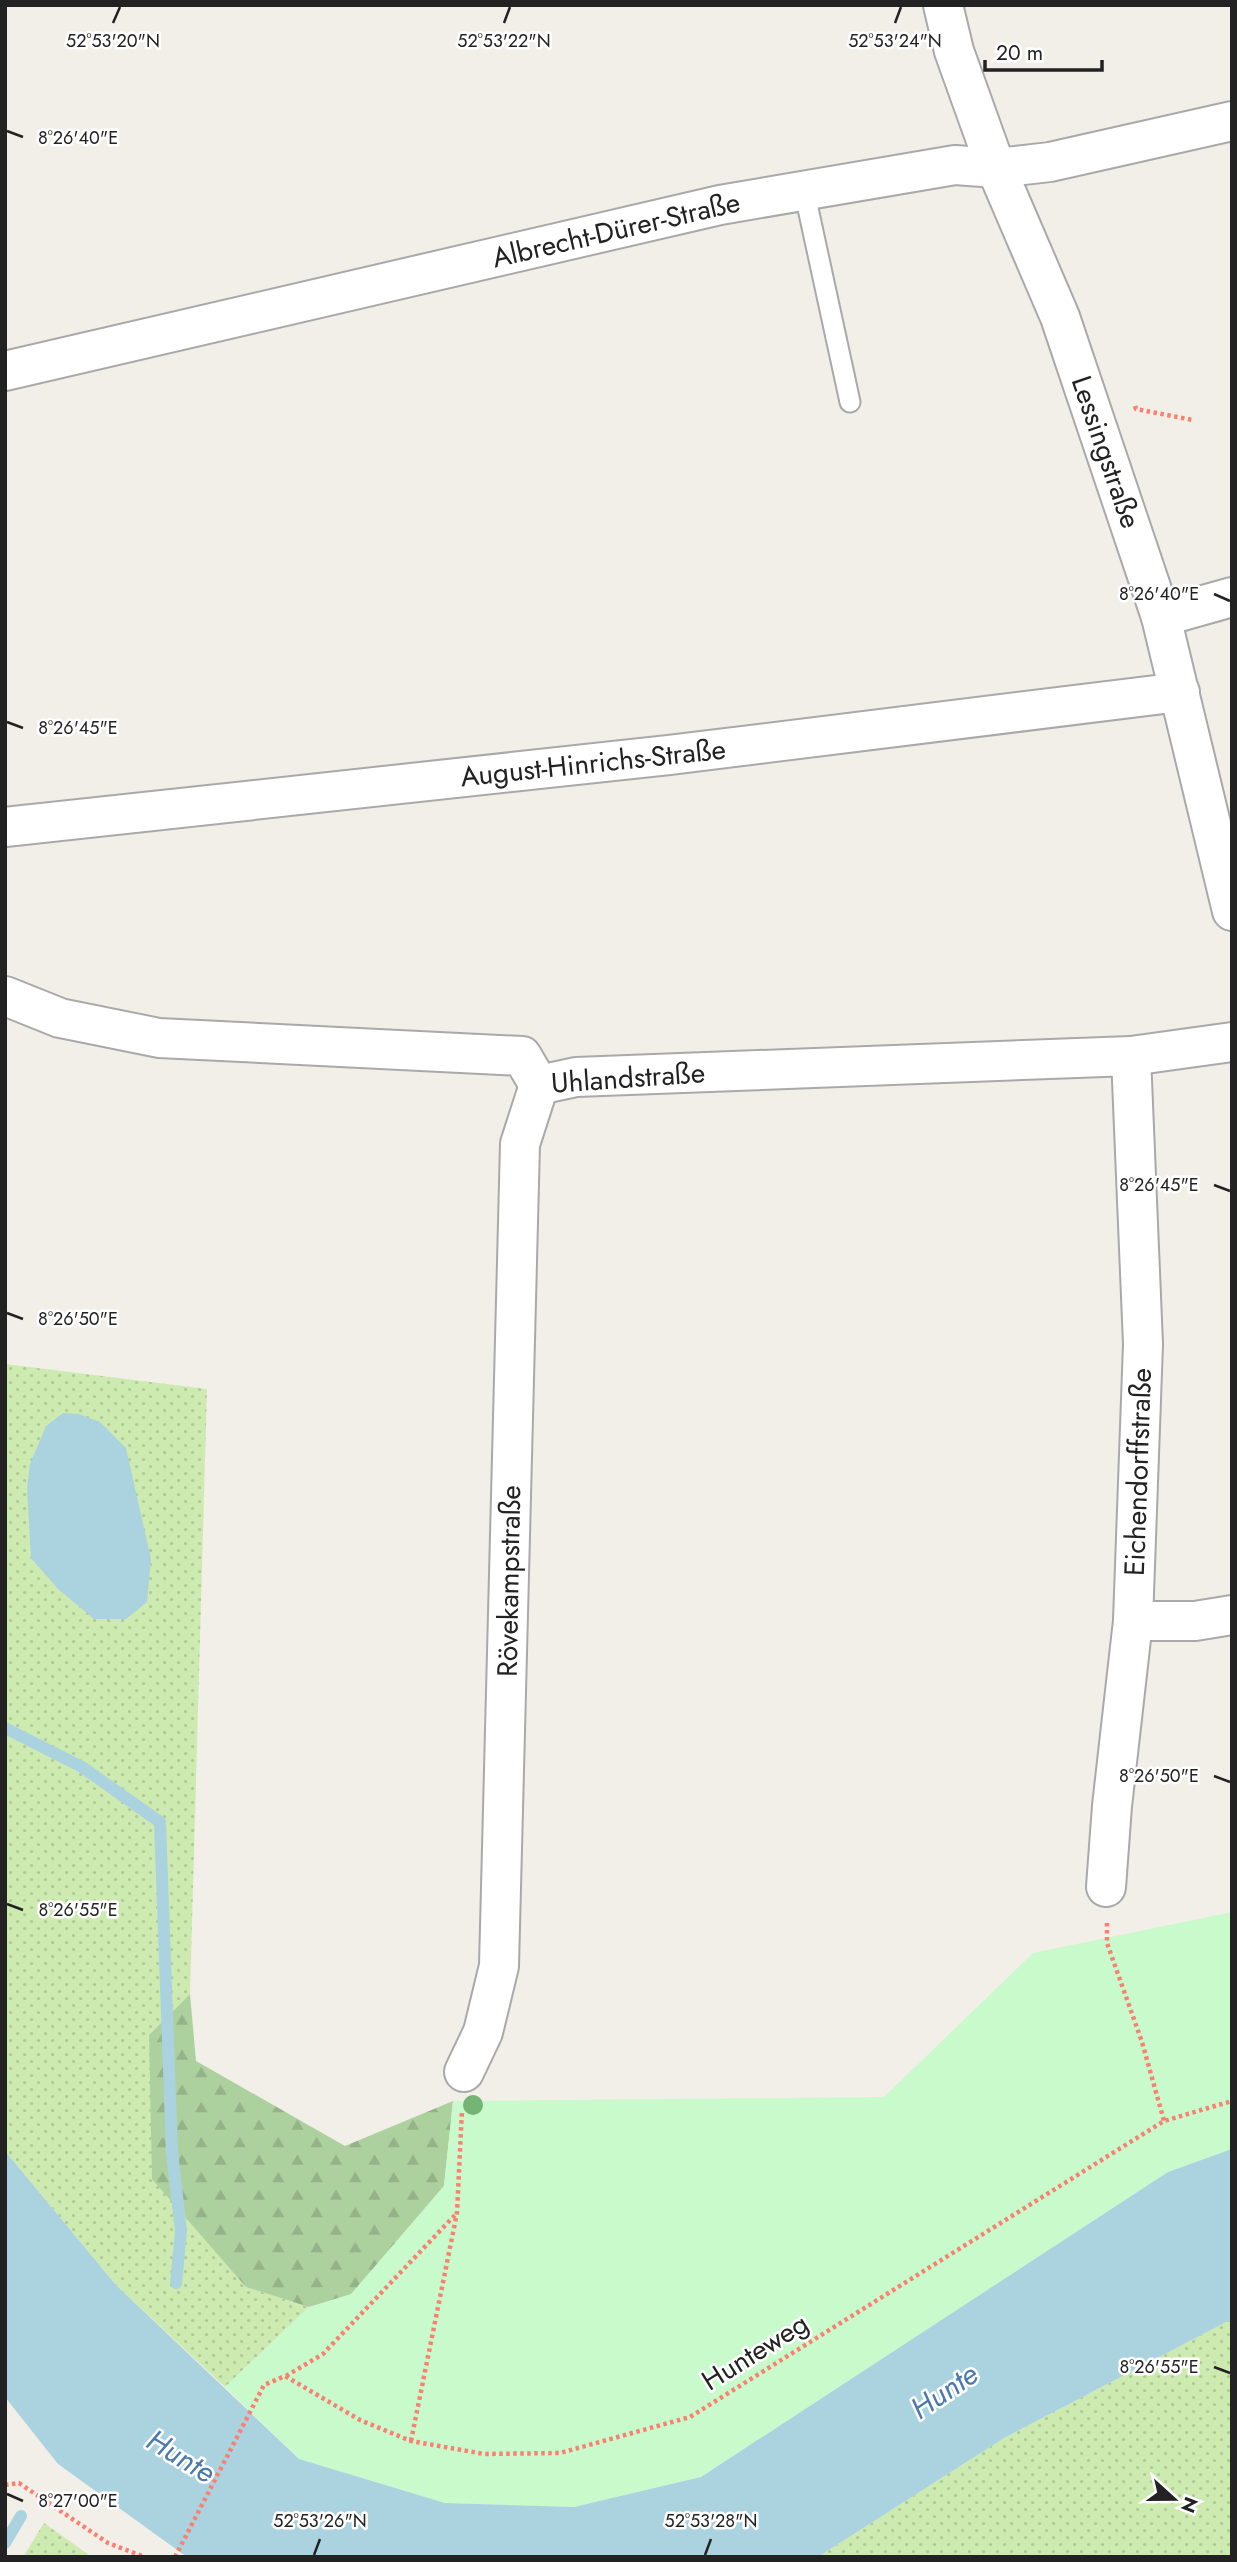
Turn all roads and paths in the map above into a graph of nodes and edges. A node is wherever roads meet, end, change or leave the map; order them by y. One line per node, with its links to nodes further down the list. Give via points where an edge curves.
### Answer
1 (943, 5): 3 (street, Lessingstraße, via 954,51)
2 (1232, 121): 3 (street, Albrecht-Dürer-Straße, via 1051,162)
3 (996, 168): 4 (street, Albrecht-Dürer-Straße, via 955,165); 10 (street, Lessingstraße, via 1060,317)
4 (804, 190): 5 (street, Albrecht-Dürer-Straße, via 693,211); 7 (lane)
5 (5, 371)
6 (1133, 401): 8 (path, via 1136,409)
7 (850, 402)
8 (1193, 420)
9 (1232, 597): 10 (street)
10 (1161, 617): 11 (street, Lessingstraße)
11 (1180, 692): 12 (street, August-Hinrichs-Straße, via 669,755); 13 (street, Lessingstraße)
12 (5, 827)
13 (1232, 911)
14 (5, 996): 17 (street, Uhlandstraße, via 60,1018 159,1038 522,1056)
15 (1232, 1042): 16 (street, Uhlandstraße)
16 (1131, 1056): 17 (street, Uhlandstraße, via 576,1076); 19 (street, Eichendorffstraße, via 1143,1344)
17 (538, 1085): 21 (street, Rövekampstraße, via 520,1144 499,1966 483,2032)
18 (1232, 1615): 19 (street, via 1195,1621)
19 (1133, 1621): 20 (street, Eichendorffstraße)
20 (1106, 1887): 23 (path, via 1107,1943)
21 (464, 2072): 24 (path)
22 (1232, 2101): 23 (path, Hunteweg)
23 (1164, 2121): 26 (path, Hunteweg, via 690,2417 560,2453 484,2454)
24 (457, 2213): 25 (path, via 323,2354); 26 (path)
25 (285, 2376): 26 (path, Hunteweg, via 360,2420); 29 (path, via 264,2385)
26 (411, 2441)
27 (5, 2485): 28 (path, via 19,2483 108,2543)
28 (145, 2557)
29 (175, 2557)

